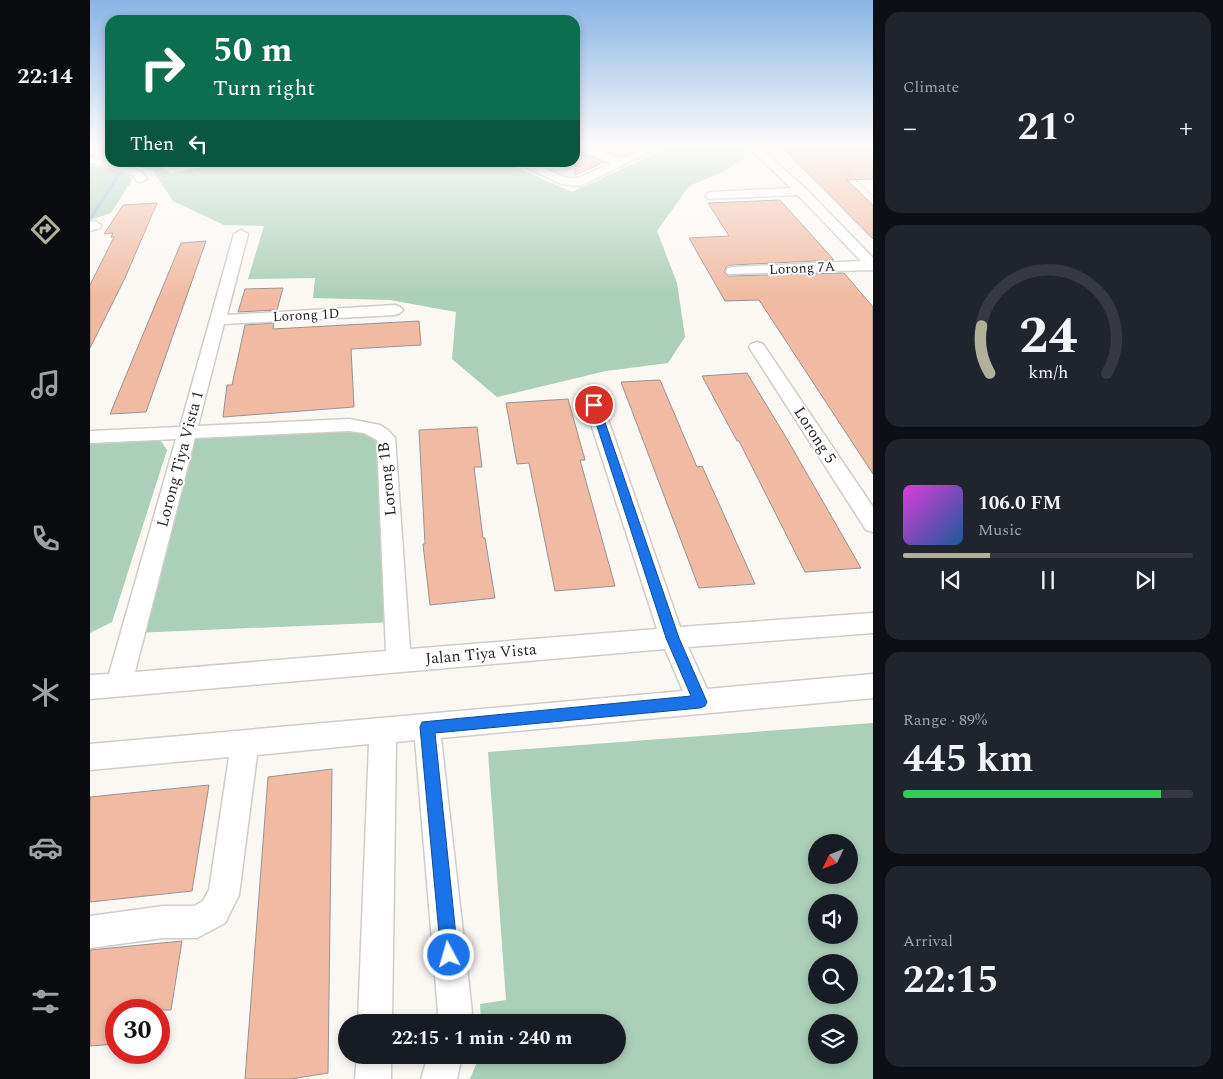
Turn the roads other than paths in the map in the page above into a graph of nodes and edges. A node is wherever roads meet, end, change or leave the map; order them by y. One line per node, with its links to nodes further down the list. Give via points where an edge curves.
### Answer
1 (806, 196): 3 (street)
2 (241, 234): 6 (street, Lorong Tiya Vista 1)
3 (872, 266): 4 (street, Lorong 7A)
4 (733, 271)
5 (394, 310): 6 (street, Lorong 1D)
6 (218, 320): 9 (street, Lorong Tiya Vista 1)
7 (757, 347): 11 (street, Lorong 5)
8 (594, 405): 13 (street)
9 (187, 432): 10 (street); 14 (street, Lorong 1B, via 349,426 368,427 386,438); 15 (street, Lorong Tiya Vista 1)
10 (90, 437)
11 (873, 524)
12 (873, 623): 13 (street, Jalan Tiya Vista)
13 (672, 638): 14 (street, Jalan Tiya Vista); 18 (street)
14 (399, 661): 15 (street, Jalan Tiya Vista)
15 (119, 684): 17 (street, Jalan Tiya Vista)
16 (873, 686): 18 (street)
17 (90, 687)
18 (700, 702): 19 (street)
19 (427, 727): 20 (street); 25 (street)
20 (383, 731): 21 (street); 24 (street)
21 (245, 743): 22 (street); 23 (street, via 224,895 214,912 197,922 163,922)
22 (90, 757)
23 (90, 932)
24 (375, 1014)
25 (454, 1014)
26 (374, 1064): 28 (street)
27 (443, 1064): 29 (street)
28 (373, 1079)
29 (439, 1079)

